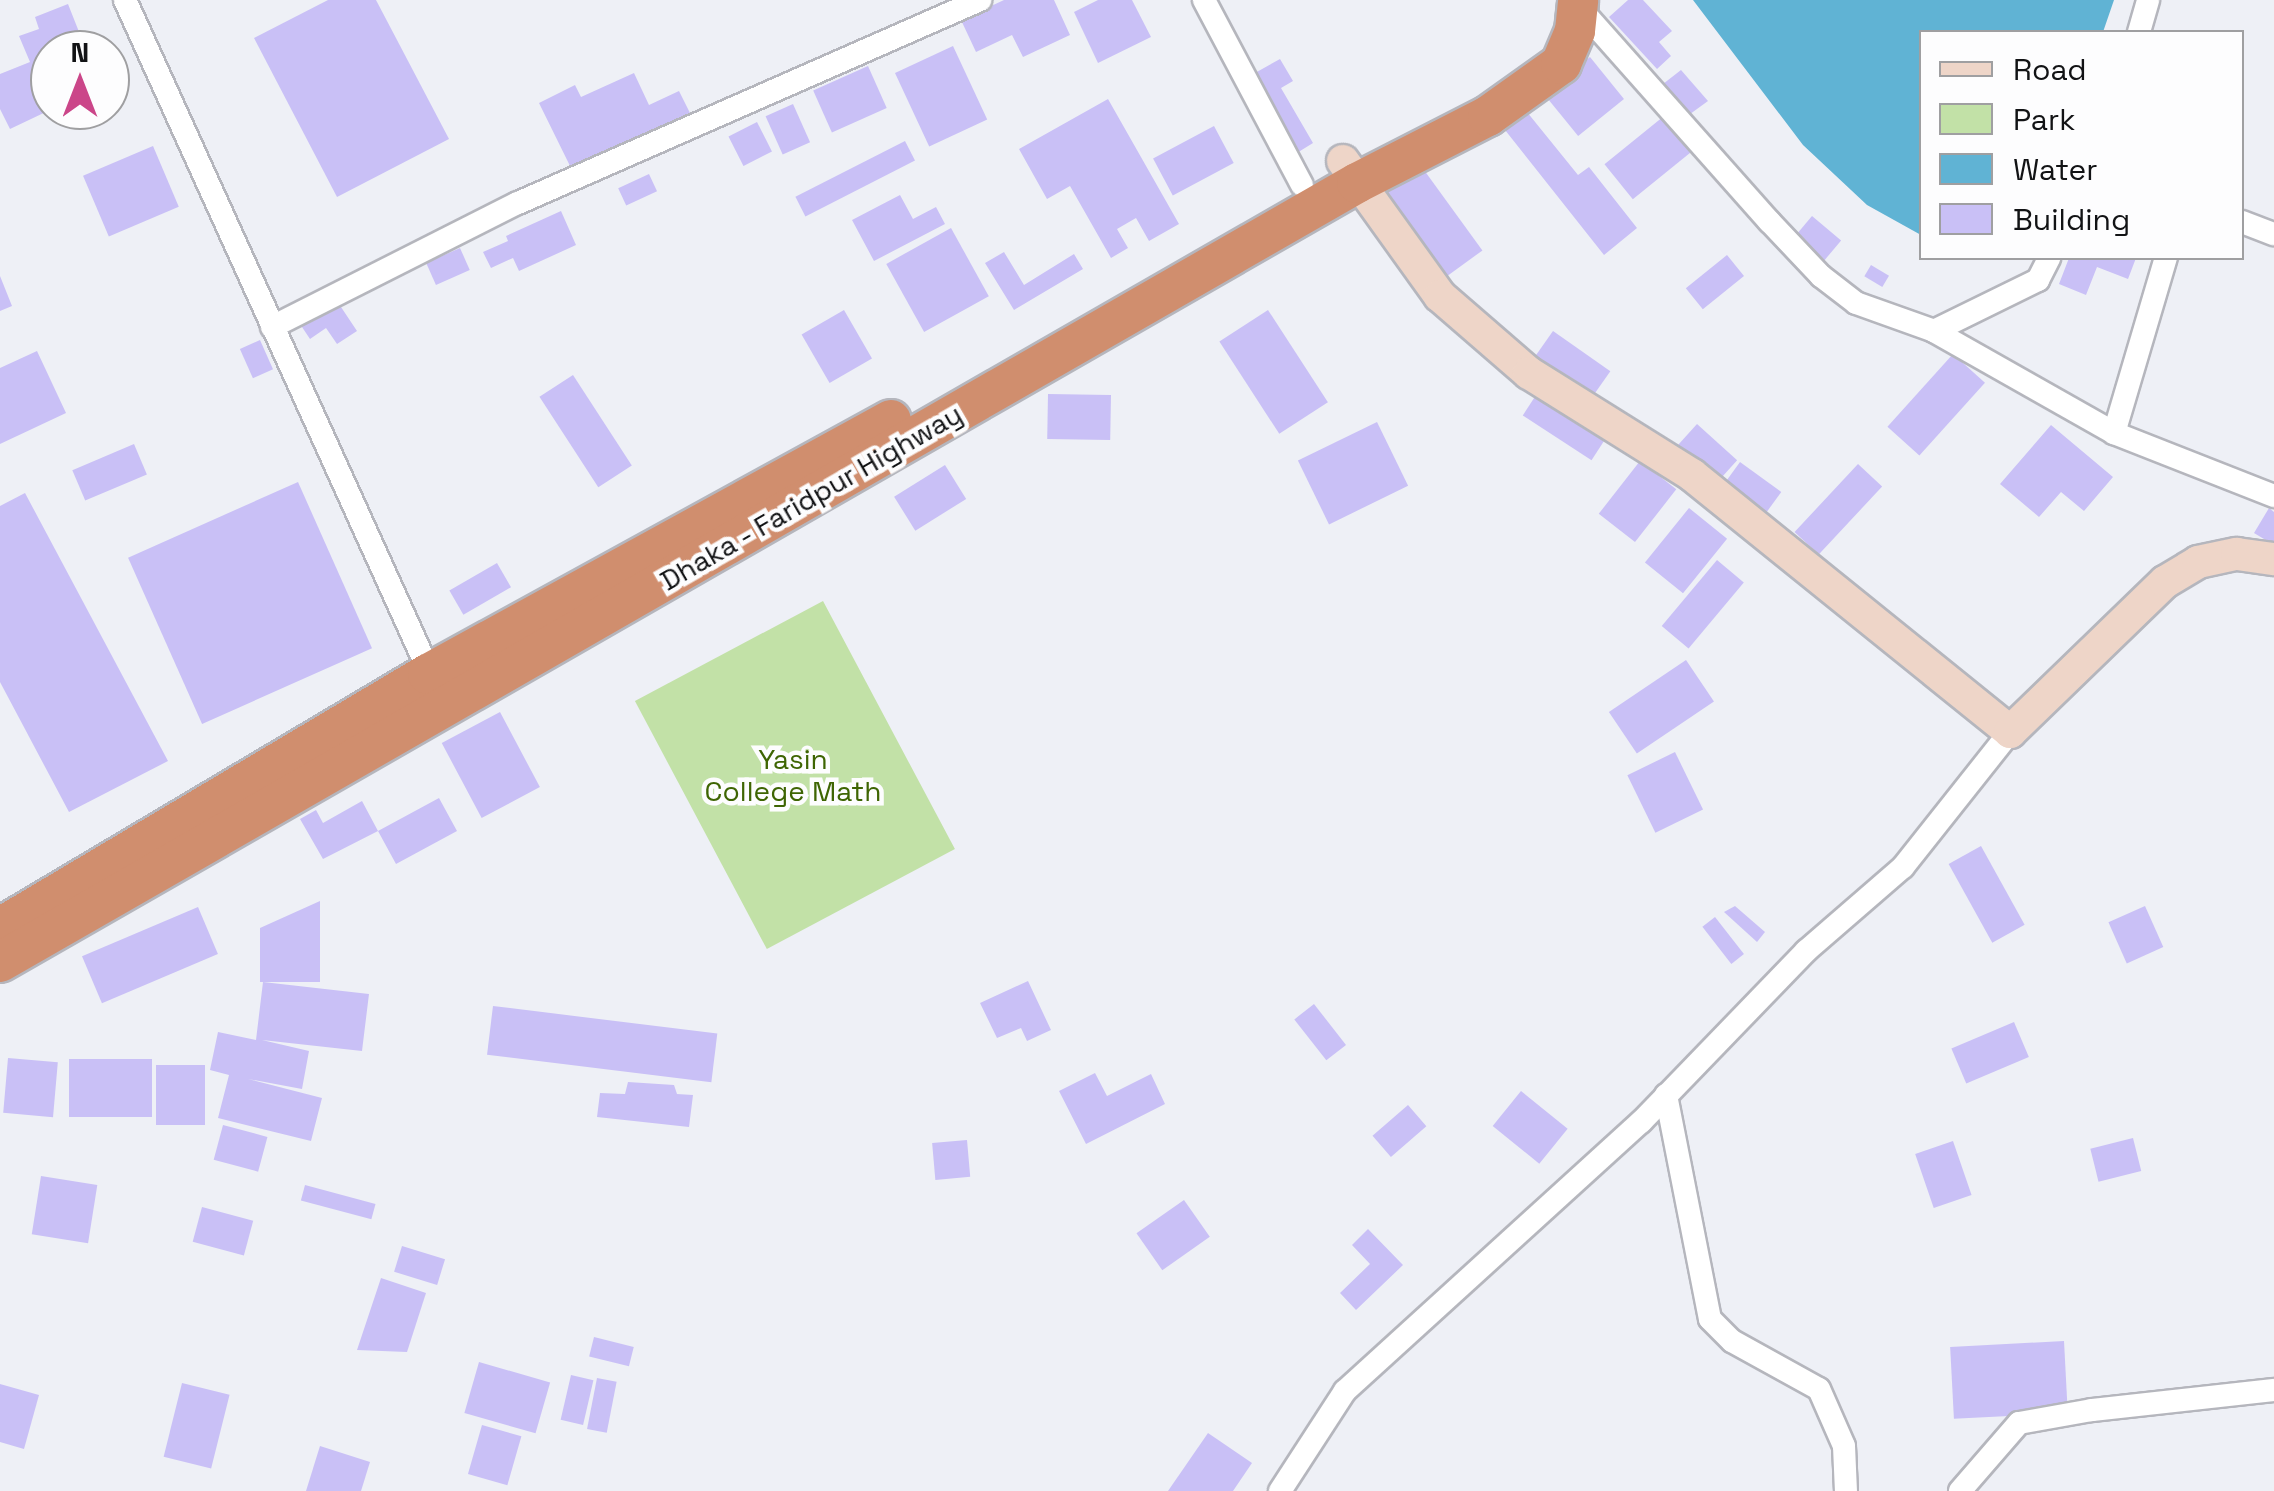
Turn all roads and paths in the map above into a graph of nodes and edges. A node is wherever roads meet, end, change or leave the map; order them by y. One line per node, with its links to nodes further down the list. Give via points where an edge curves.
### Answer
1 (125, 0): 13 (street)
2 (980, 0): 13 (street, via 518,203)
3 (1204, 0): 8 (street)
4 (2148, 0): 6 (street)
5 (1568, 2): 7 (highway, Dhaka - Faridpur Highway, via 1575,31 1561,64 1488,116); 14 (street, via 1821,276 1856,303)
6 (2140, 30)
7 (1350, 172): 8 (highway, Dhaka - Faridpur Highway); 15 (highway, Dhaka - Faridpur Highway); 20 (main road, via 1440,296 1529,373 1692,475)
8 (1302, 185): 15 (highway, Dhaka - Faridpur Highway)
9 (2244, 223): 10 (street)
10 (2274, 234)
11 (2048, 260): 14 (street, via 2038,280)
12 (2165, 260): 16 (street)
13 (272, 328): 19 (street)
14 (1934, 331): 16 (street)
15 (982, 385): 19 (highway, Dhaka - Faridpur Highway)
16 (2114, 433): 17 (street)
17 (2274, 496)
18 (2274, 559): 20 (main road, via 2237,554 2198,562 2166,582)
19 (440, 688): 21 (highway, Dhaka - Faridpur Highway)
20 (2010, 732): 24 (street, via 1904,867 1806,951)
21 (190, 834): 22 (highway, Dhaka - Faridpur Highway); 23 (highway, Dhaka - Faridpur Highway)
22 (0, 928)
23 (0, 962)
24 (1666, 1095): 26 (street, via 1345,1392); 27 (street, via 1710,1318 1732,1341 1819,1389 1844,1446)
25 (2274, 1390): 28 (street, via 2019,1423)
26 (1280, 1491)
27 (1846, 1491)
28 (1960, 1491)

